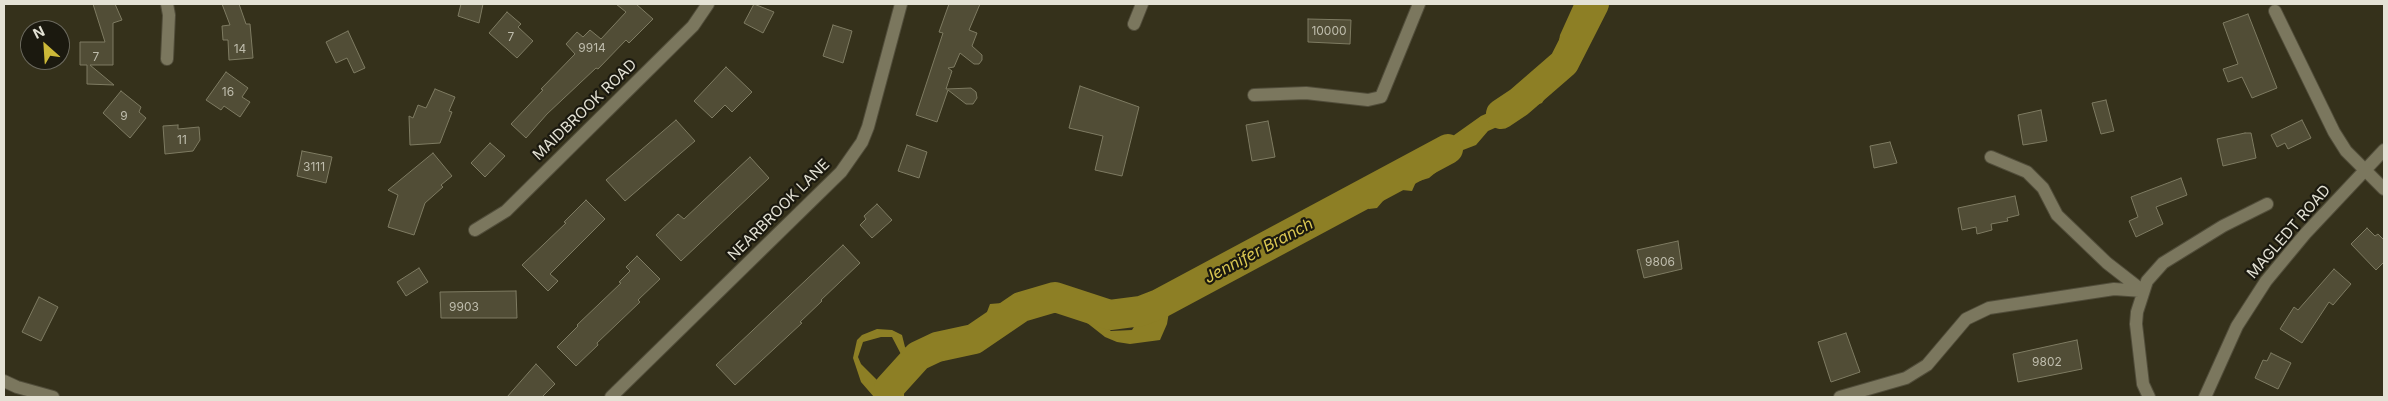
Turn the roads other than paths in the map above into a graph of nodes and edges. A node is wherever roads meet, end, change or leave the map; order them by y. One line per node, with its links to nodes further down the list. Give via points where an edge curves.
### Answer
1 (167, 4): 8 (street)
2 (708, 4): 15 (street, MAIDBROOK ROAD, via 693,26 506,211)
3 (901, 4): 19 (street, NEARBROOK LANE, via 868,127 862,142 841,172)
4 (1142, 4): 7 (street)
5 (1418, 6): 9 (street, via 1381,97 1368,100 1306,93)
6 (2275, 10): 12 (street, via 2334,132)
7 (1134, 24)
8 (168, 59)
9 (1254, 95)
10 (2384, 150): 12 (street, MAGLEDT ROAD)
11 (1991, 157): 16 (street, via 2027,172 2043,188 2057,215 2107,263)
12 (2366, 170): 13 (street); 22 (street, MAGLEDT ROAD, via 2305,234 2266,282 2237,326)
13 (2384, 189)
14 (2267, 204): 16 (street, via 2223,226 2163,263)
15 (475, 230)
16 (2143, 290): 20 (street, via 2114,289 1989,308 1966,319 1927,365 1906,378); 21 (street, via 2137,312 2136,335 2143,384)
17 (4, 381): 18 (street)
18 (53, 397)
19 (610, 397)
20 (1840, 397)
21 (2149, 397)
22 (2205, 397)

